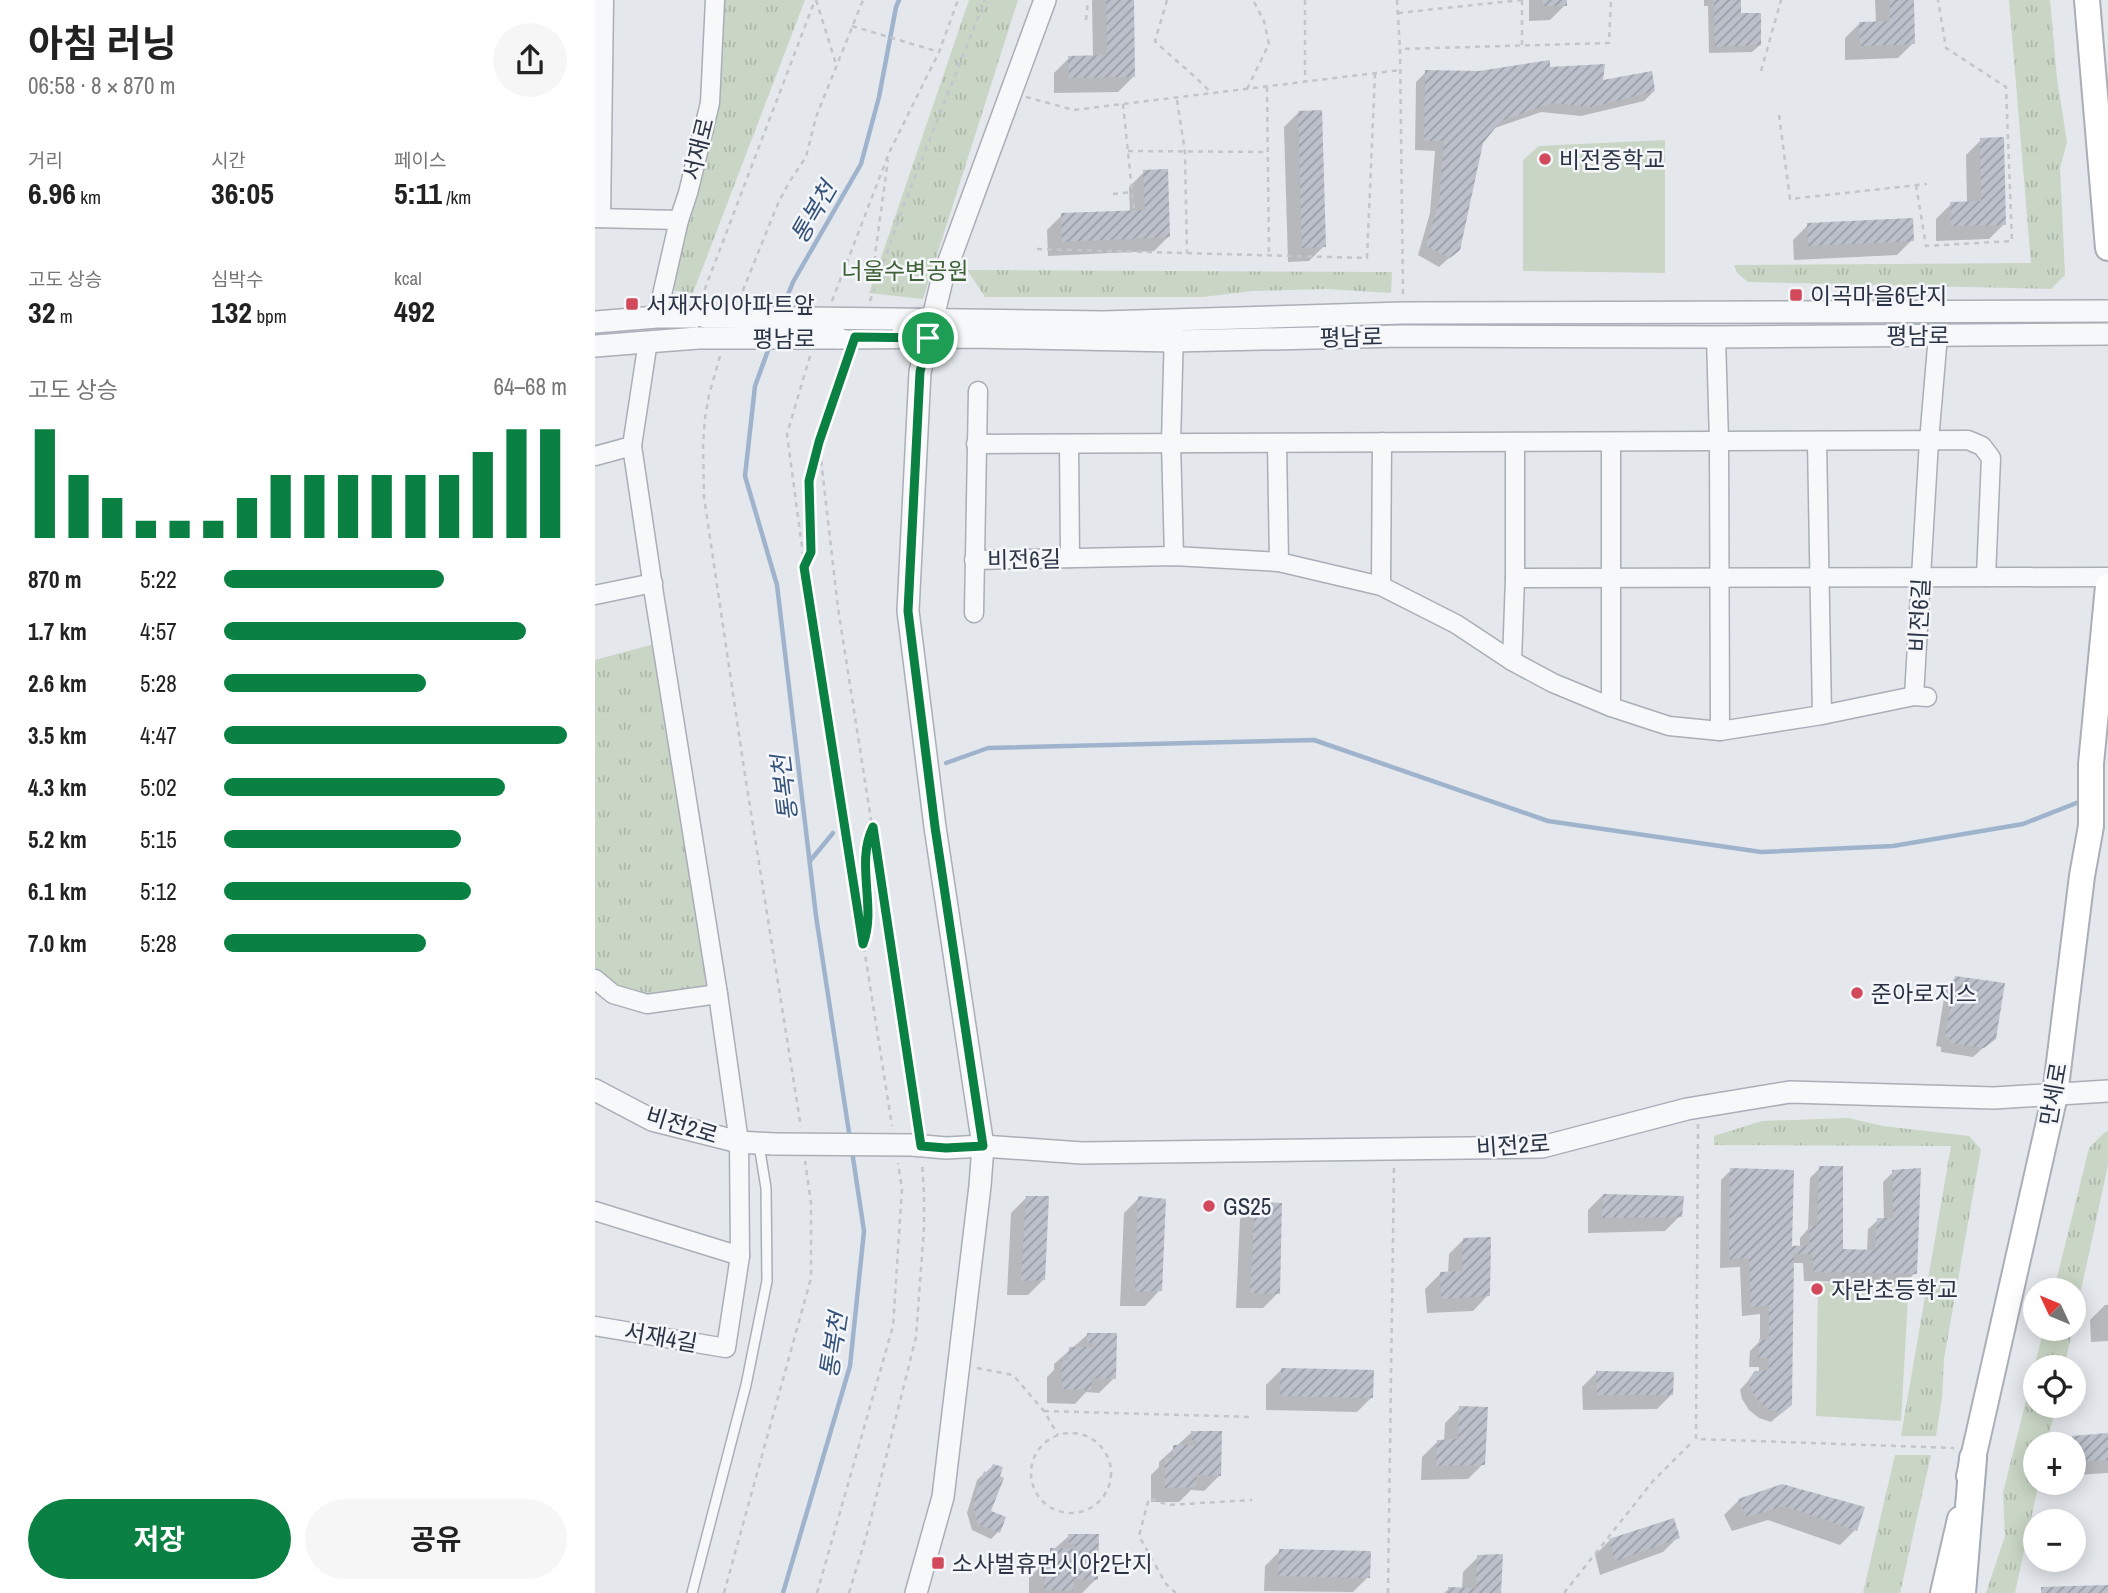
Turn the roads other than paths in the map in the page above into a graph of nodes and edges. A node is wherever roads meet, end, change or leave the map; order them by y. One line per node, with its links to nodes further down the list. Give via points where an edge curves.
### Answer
1 (604, 0): 5 (street)
2 (715, 0): 6 (street, 서재로, via 710,103)
3 (1045, 0): 11 (street, via 942,280)
4 (2087, 0): 7 (main road)
5 (598, 218): 6 (street)
6 (679, 220): 9 (street, 서재로)
7 (2108, 248)
8 (2108, 310): 12 (street, via 1403,313)
9 (657, 317): 10 (street, 평남로); 11 (street, 평남로, bridge, via 703,308 893,318)
10 (595, 322)
11 (931, 329): 12 (street, 평남로, via 1048,337); 16 (street, 평남로, bridge, via 847,338); 57 (street, via 920,372 908,611)
12 (1174, 330): 15 (street, 평남로); 26 (street)
13 (2108, 334): 14 (street, 평남로)
14 (1938, 335): 15 (street, 평남로); 20 (street, 비전6길)
15 (1716, 337): 24 (street)
16 (648, 341): 17 (street, 평남로); 29 (street)
17 (595, 346)
18 (978, 391): 28 (street, 비전6길)
19 (1817, 441): 20 (street); 24 (street); 36 (street)
20 (1929, 441): 37 (street, 비전6길); 38 (street, via 1969,440 1982,446 1991,458)
21 (1382, 442): 22 (street); 27 (street); 43 (street)
22 (1515, 442): 23 (street); 40 (street)
23 (1611, 442): 24 (street); 41 (street)
24 (1719, 442): 35 (street)
25 (1069, 443): 26 (street); 28 (street); 32 (street)
26 (1171, 443): 27 (street); 31 (street)
27 (1277, 443): 34 (street)
28 (976, 444): 33 (street, 비전6길)
29 (632, 446): 30 (street); 42 (street)
30 (595, 456)
31 (1174, 556): 32 (street, 비전6길); 34 (street, 비전6길)
32 (1070, 558): 33 (street, 비전6길)
33 (974, 560): 46 (street)
34 (1279, 562): 43 (street, 비전6길)
35 (1720, 577): 36 (street); 41 (street); 50 (street)
36 (1819, 577): 37 (street); 49 (street)
37 (1921, 577): 38 (street); 49 (street, 비전6길, via 1921,696)
38 (1986, 577): 39 (street)
39 (2108, 577)
40 (1515, 578): 41 (street); 47 (street)
41 (1611, 578): 48 (street)
42 (653, 583): 45 (street); 52 (street)
43 (1381, 586): 47 (street, 비전6길, via 1456,624)
44 (2108, 586): 55 (main road, 만세로, via 2091,764 2091,826)
45 (595, 595)
46 (974, 613)
47 (1512, 661): 48 (street, 비전6길)
48 (1611, 707): 50 (street, 비전6길, via 1669,726)
49 (1822, 715): 50 (street, 비전6길)
50 (1720, 732)
51 (595, 979): 52 (street, via 613,994 647,1004)
52 (718, 994): 56 (street)
53 (595, 1090): 56 (street, 비전2로, via 652,1120)
54 (2108, 1091): 55 (street, 비전2로)
55 (2055, 1095): 57 (street, 비전2로, via 1994,1098 1790,1092 1698,1107 1542,1147 1082,1153); 61 (main road, 만세로)
56 (757, 1143): 57 (street, 비전2로, bridge); 59 (street); 62 (lane, via 766,1188 768,1281)
57 (983, 1146): 63 (street, via 943,1497)
58 (595, 1211): 59 (street)
59 (740, 1256): 60 (street, 서재4길, via 726,1348)
60 (595, 1326)
61 (1974, 1454): 64 (main road, 만세로); 65 (main road)
62 (692, 1593)
63 (916, 1593)
64 (1943, 1593)
65 (1962, 1593)

